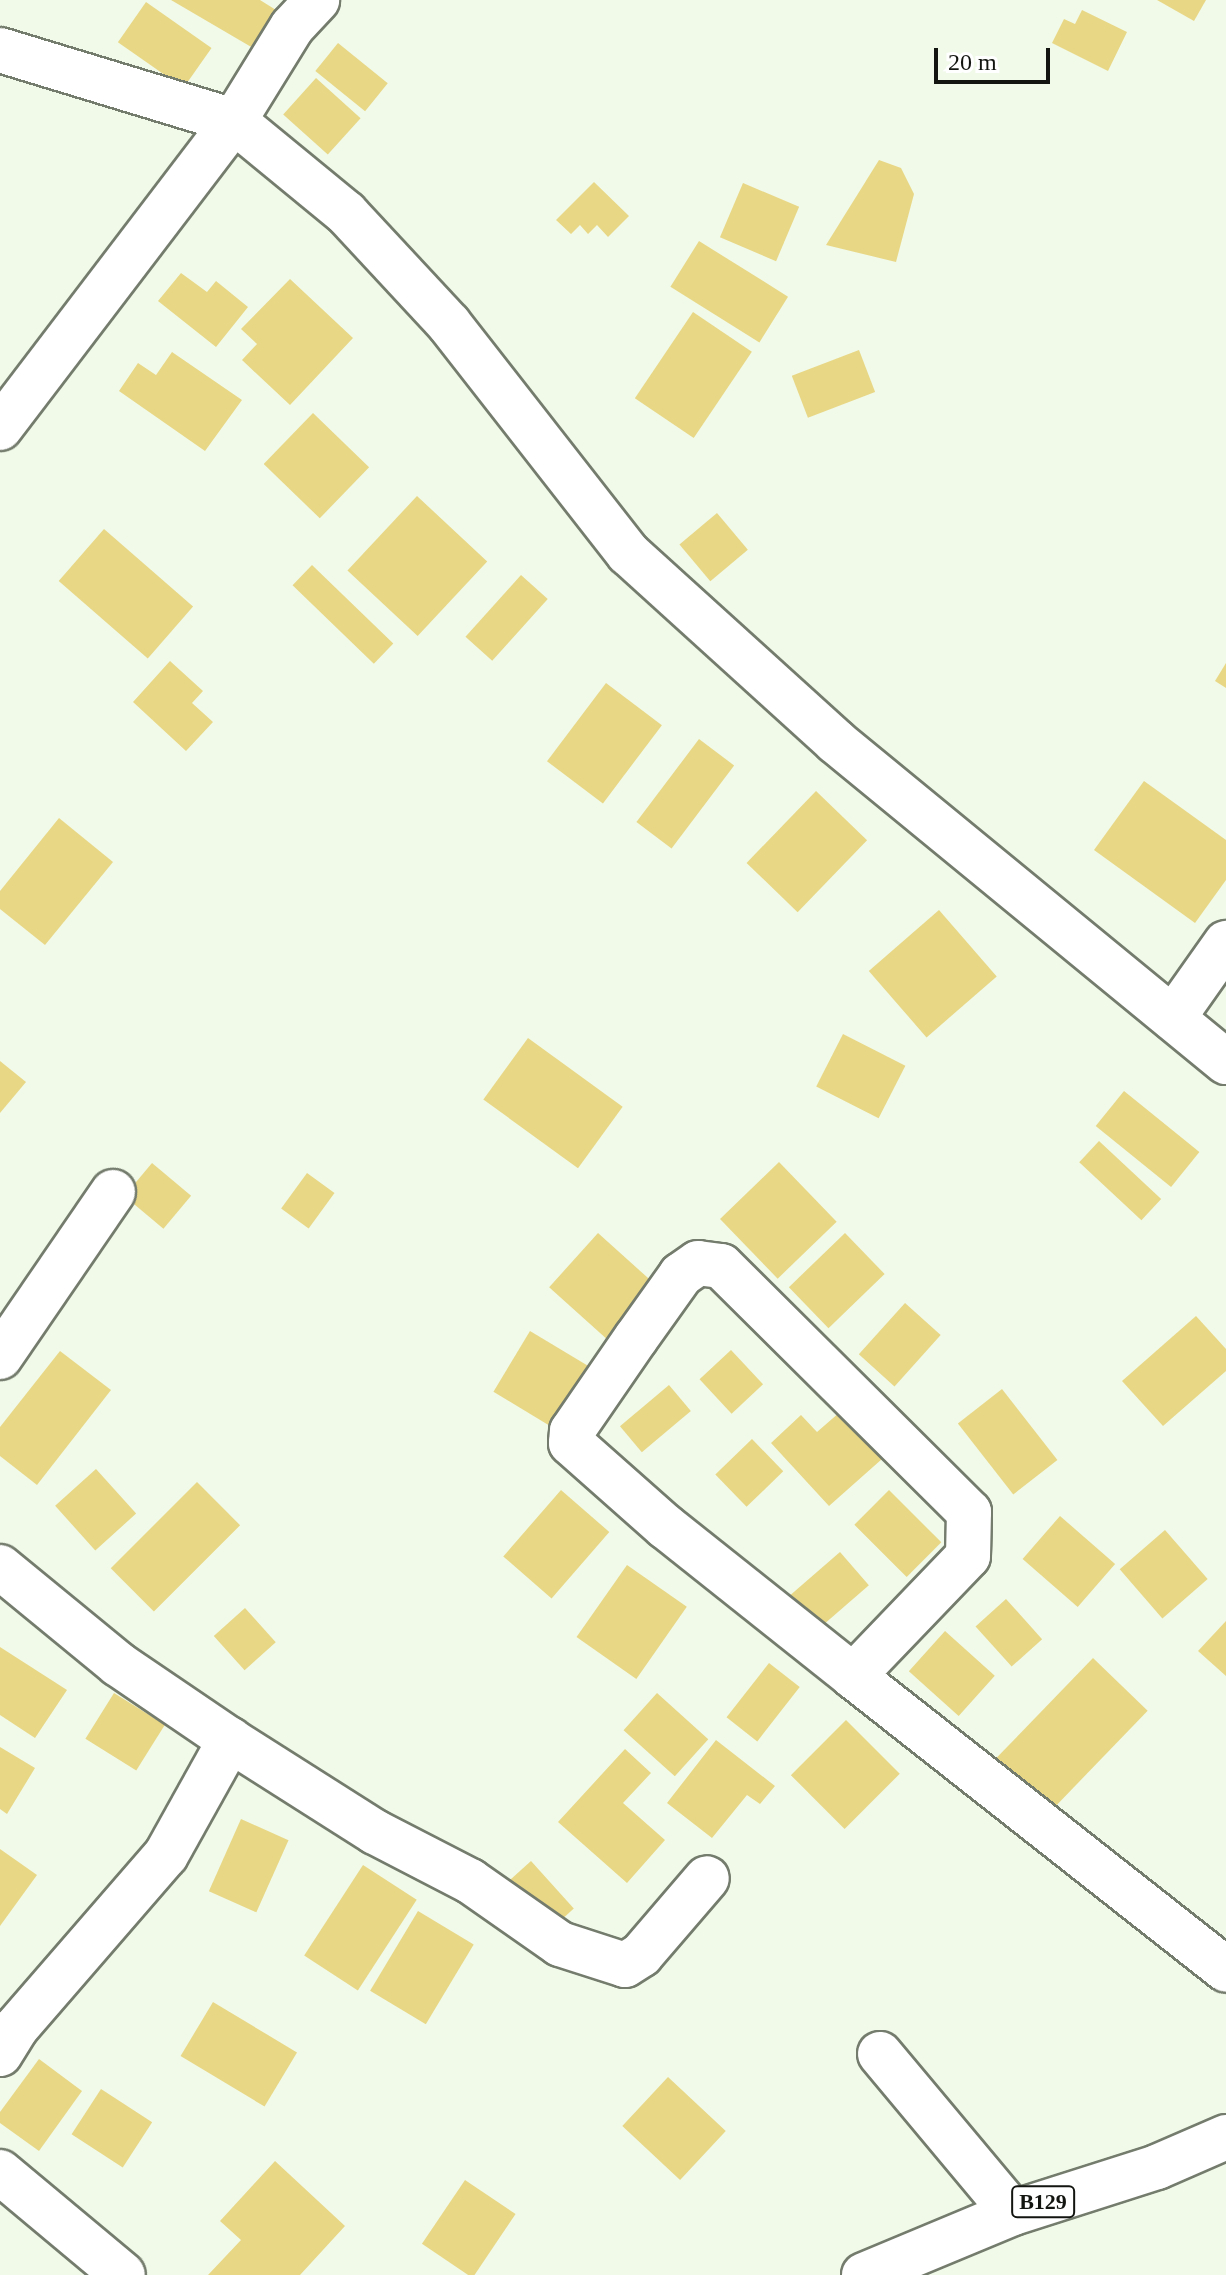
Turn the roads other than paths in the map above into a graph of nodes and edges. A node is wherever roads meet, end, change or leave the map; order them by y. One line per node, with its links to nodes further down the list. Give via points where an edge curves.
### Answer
1 (317, 0): 3 (street, via 292,27)
2 (0, 50): 3 (street)
3 (234, 121): 4 (street); 6 (street, via 346,213 449,324 628,553 835,741)
4 (0, 428)
5 (1226, 943): 6 (street)
6 (1173, 1018): 7 (street)
7 (1226, 1062)
8 (113, 1192): 9 (street)
9 (0, 1357)
10 (0, 1567): 12 (street, via 118,1664)
11 (853, 1676): 11 (street, via 666,1527 571,1443 572,1431 636,1338 681,1275 698,1263 721,1266 969,1512 968,1556); 14 (street)
12 (230, 1740): 13 (street, via 375,1832 470,1881 560,1944 611,1964 625,1965 641,1955); 15 (street, via 166,1855 16,2028)
13 (707, 1878)
14 (1226, 1970)
15 (0, 2054)
16 (880, 2054): 19 (street)
17 (1221, 2151): 19 (street, B129)
18 (0, 2172): 20 (street)
19 (1013, 2213): 21 (street, B129)
20 (123, 2275)
21 (864, 2275)

